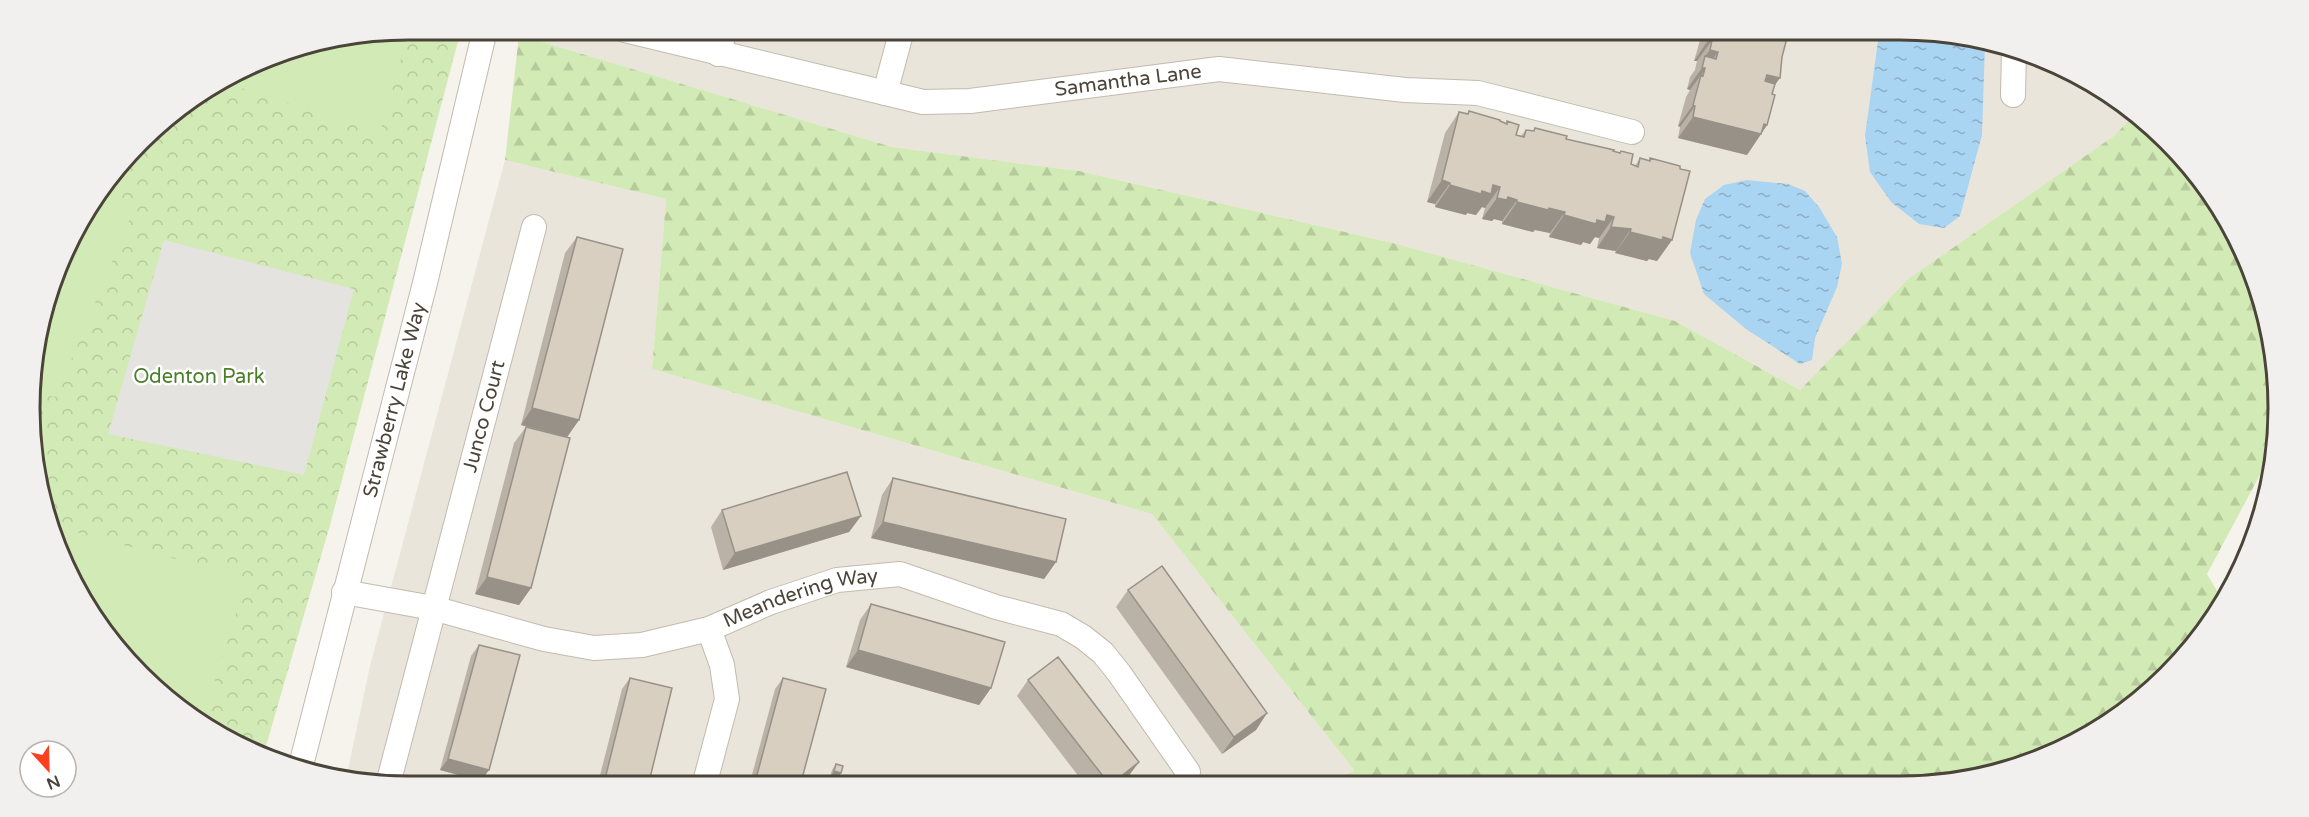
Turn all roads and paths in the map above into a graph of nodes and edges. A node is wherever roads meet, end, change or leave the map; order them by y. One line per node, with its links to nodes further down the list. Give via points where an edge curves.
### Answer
1 (483, 40): 11 (street, Strawberry Lake Way, via 425,283)
2 (664, 40): 5 (street, Samantha Lane)
3 (722, 40): 5 (street)
4 (899, 40): 7 (street)
5 (718, 54): 7 (street, Samantha Lane)
6 (2014, 58): 8 (street)
7 (885, 93): 9 (street, Samantha Lane, via 923,102 969,101 1219,69 1405,90 1478,93)
8 (2013, 94)
9 (1632, 132)
10 (534, 227): 12 (street, Junco Court)
11 (344, 592): 12 (street, Meandering Way); 14 (street, Strawberry Lake Way)
12 (433, 608): 13 (street, Meandering Way, via 544,639 594,648 642,645); 16 (street, Junco Court)
13 (709, 629): 15 (street, Meandering Way, via 771,602 837,580 900,574 996,607 1061,624 1083,638 1103,653 1119,673); 17 (street, via 722,665 727,699)
14 (302, 761)
15 (1188, 772)
16 (390, 776)
17 (707, 776)

